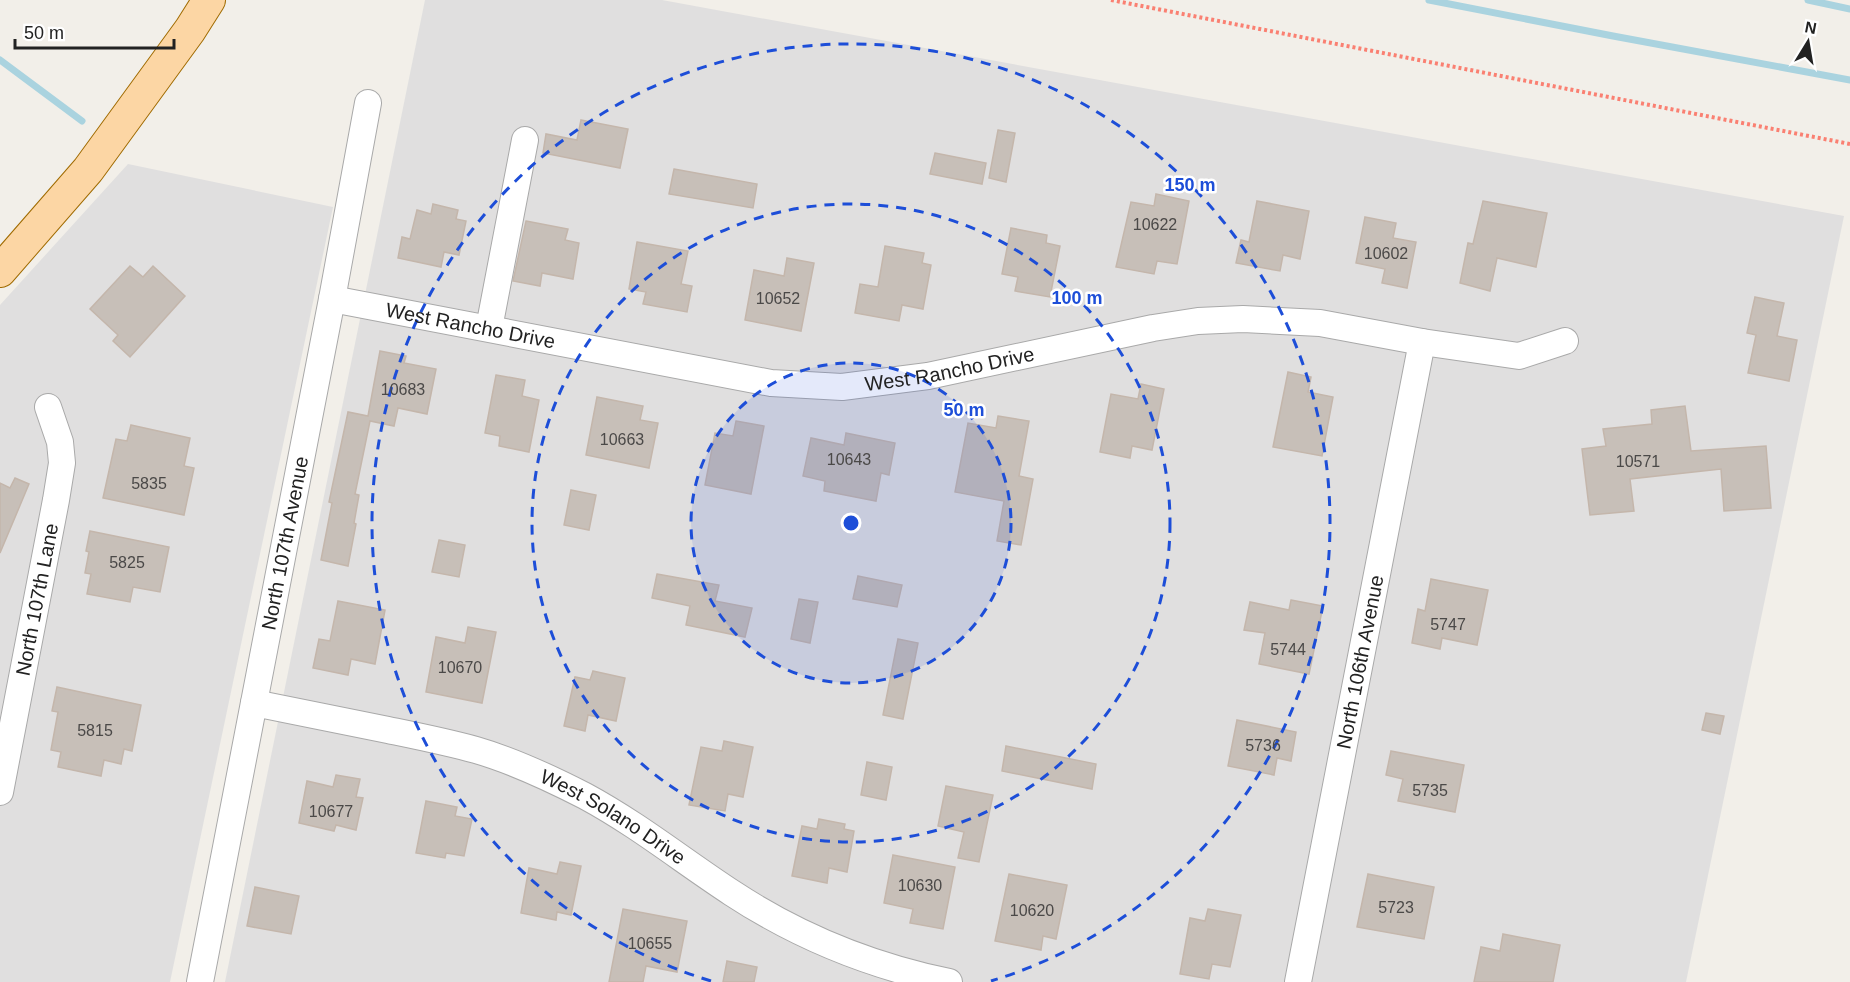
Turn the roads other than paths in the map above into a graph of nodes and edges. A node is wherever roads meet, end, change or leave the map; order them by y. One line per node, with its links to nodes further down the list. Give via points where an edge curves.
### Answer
1 (209, 0): 4 (main road, via 88,170)
2 (368, 103): 5 (street, North 107th Avenue)
3 (525, 140): 6 (street)
4 (0, 271)
5 (332, 299): 6 (street, West Rancho Drive); 10 (street, North 107th Avenue)
6 (489, 328): 8 (street, West Rancho Drive, via 771,383 843,387 927,376 1198,321 1320,323)
7 (1565, 341): 8 (street, West Rancho Drive, via 1520,356)
8 (1422, 342): 15 (street, North 106th Avenue)
9 (48, 407): 11 (street, North 107th Lane, via 60,442 62,463)
10 (254, 703): 13 (street, North 107th Avenue); 14 (street, West Solano Drive, via 440,741 509,761 585,796 733,894 801,933 890,968)
11 (5, 739): 12 (street, North 107th Lane)
12 (0, 792)
13 (200, 982)
14 (949, 982)
15 (1298, 982)

